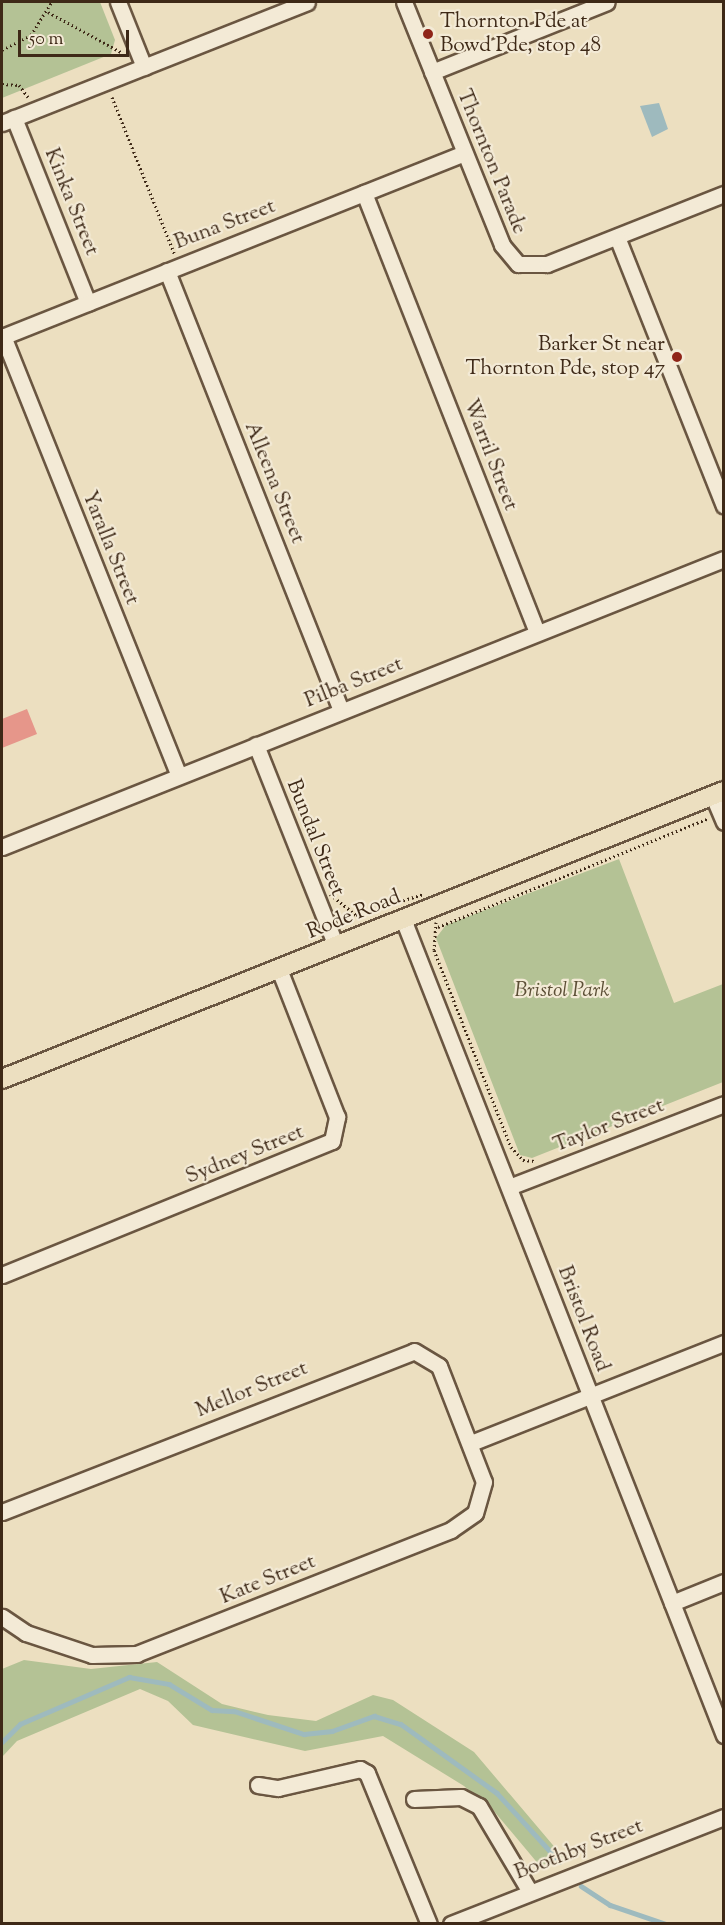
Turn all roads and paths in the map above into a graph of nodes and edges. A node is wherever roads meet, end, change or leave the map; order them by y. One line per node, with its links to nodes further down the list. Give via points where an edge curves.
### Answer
1 (52, 2): 6 (path)
2 (118, 2): 9 (street)
3 (307, 2): 9 (street)
4 (404, 2): 10 (street, Thornton Parade)
5 (608, 2): 10 (street)
6 (48, 12): 7 (path, via 24,41); 8 (path)
7 (2, 50)
8 (123, 53)
9 (144, 67): 14 (street)
10 (432, 72): 15 (street, Thornton Parade)
11 (2, 84): 12 (path, via 19,85)
12 (27, 94)
13 (112, 97): 19 (path)
14 (8, 120): 20 (street, Kinka Street)
15 (464, 153): 16 (street, Buna Street); 18 (street, Thornton Parade, via 502,246 518,264 540,267)
16 (364, 193): 19 (street, Buna Street); 24 (street, Warril Street)
17 (723, 194): 18 (street, Thornton Parade)
18 (617, 237): 22 (street)
19 (173, 268): 20 (street, Buna Street); 25 (street, Alleena Street)
20 (88, 303): 21 (street, Buna Street)
21 (2, 337): 27 (street, Yaralla Street)
22 (723, 506)
23 (723, 559): 24 (street, Pilba Street)
24 (537, 632): 25 (street, Pilba Street)
25 (341, 711): 26 (street, Pilba Street)
26 (255, 745): 27 (street, Pilba Street); 32 (street, Bundal Street)
27 (179, 775): 31 (street, Pilba Street)
28 (718, 793): 30 (street); 34 (main road, Rode Road)
29 (707, 819): 36 (path)
30 (723, 822)
31 (2, 847)
32 (312, 887): 33 (path, via 339,898 356,915 423,891); 37 (street, Bundal Street)
33 (424, 896)
34 (403, 919): 37 (main road, Rode Road); 42 (street, Bristol Road)
35 (435, 921): 36 (path)
36 (438, 927): 41 (path, via 434,950 511,1147 523,1160)
37 (336, 946): 38 (main road, Rode Road)
38 (279, 969): 39 (main road, Rode Road); 43 (street, Sydney Street, via 337,1117 332,1142)
39 (2, 1079)
40 (723, 1104): 42 (street, Taylor Street)
41 (540, 1160)
42 (509, 1187): 45 (street, Bristol Road)
43 (2, 1275)
44 (723, 1342): 45 (street)
45 (591, 1395): 46 (street); 49 (street, Bristol Road)
46 (471, 1443): 47 (street, Mellor Street, via 440,1366 423,1353 406,1352); 50 (street, Kate Street, via 484,1490 468,1520 150,1650 116,1658 92,1655 26,1633)
47 (2, 1512)
48 (723, 1582): 49 (street)
49 (672, 1603): 51 (street, Bristol Road)
50 (2, 1617)
51 (723, 1735)
52 (258, 1785): 56 (street, via 278,1788 360,1769 367,1773)
53 (414, 1799): 55 (street, via 461,1797 479,1806)
54 (723, 1817): 55 (street, Boothby Street)
55 (530, 1892): 57 (street, Boothby Street)
56 (429, 1923)
57 (451, 1923)

